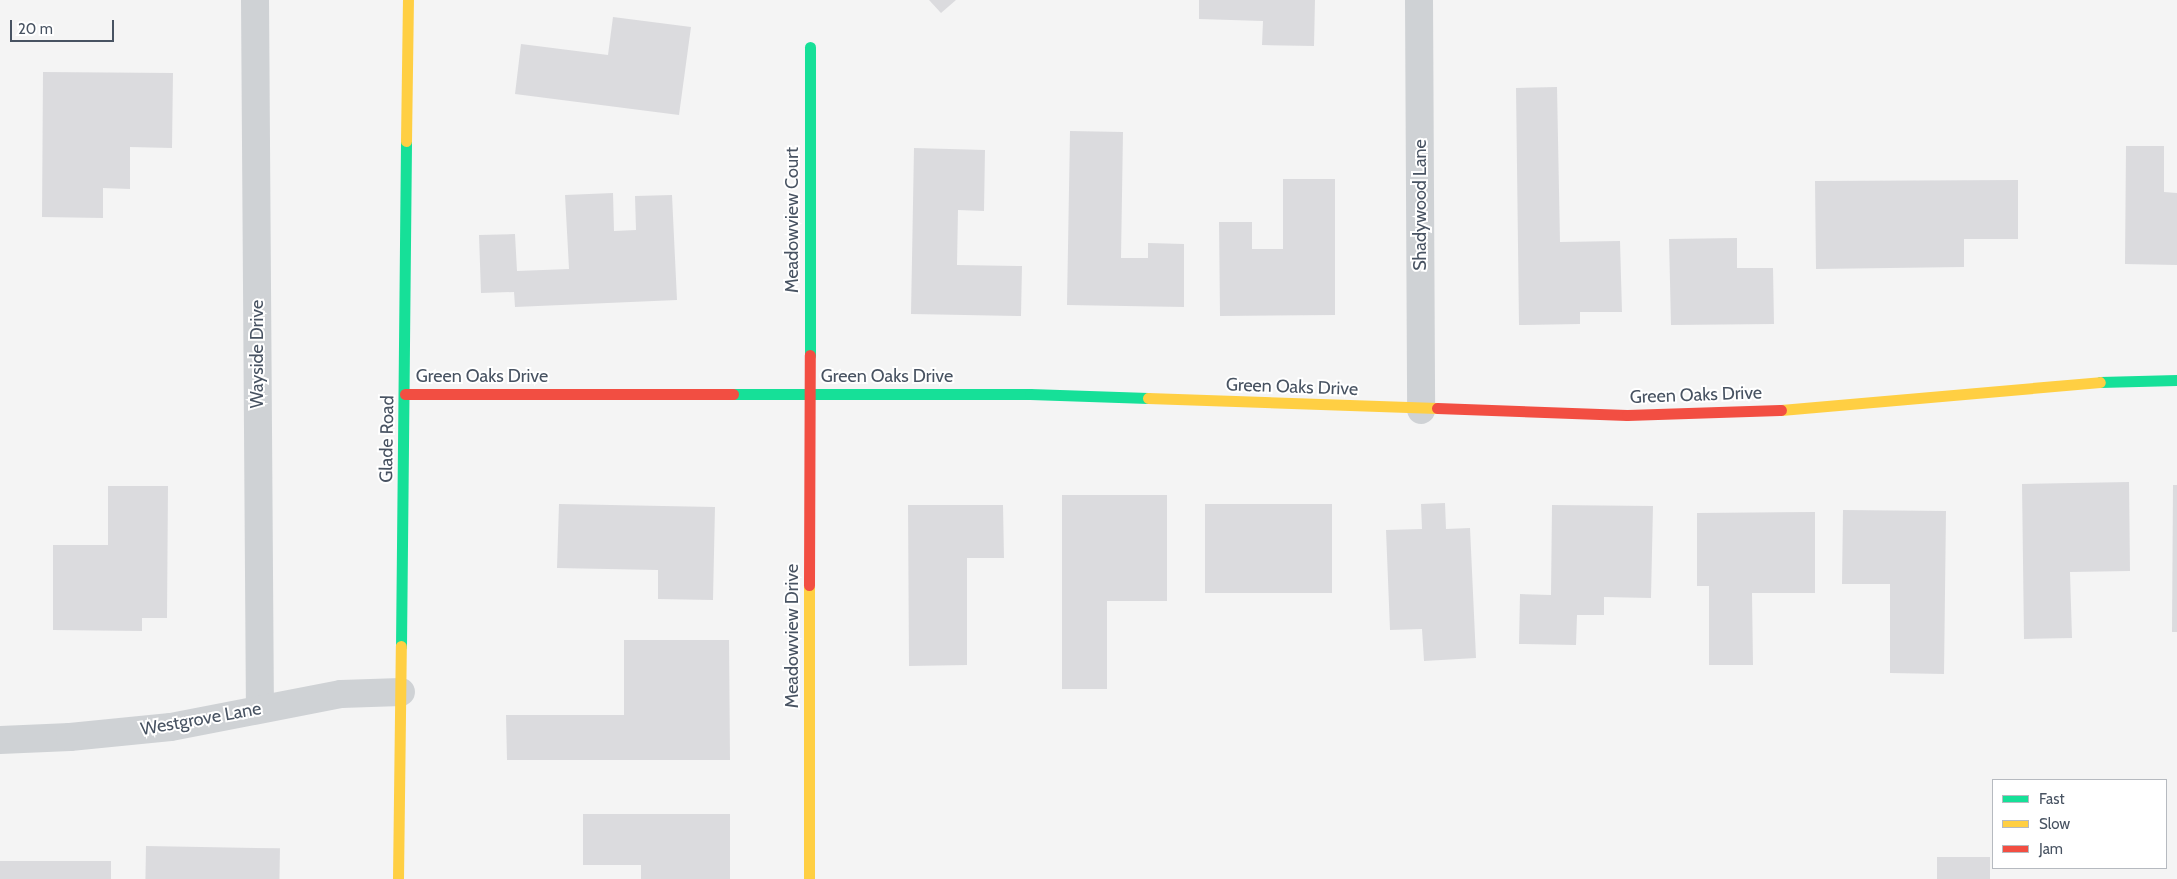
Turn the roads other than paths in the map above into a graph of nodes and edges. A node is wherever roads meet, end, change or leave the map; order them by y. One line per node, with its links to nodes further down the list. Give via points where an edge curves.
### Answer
1 (255, 0): 10 (street, Wayside Drive)
2 (408, 0): 6 (street, Glade Road)
3 (1418, 0): 8 (street, Shadywood Lane)
4 (810, 47): 7 (street, Meadowview Court)
5 (2177, 380): 8 (street, Green Oaks Drive, via 2091,383 1791,410 1627,415)
6 (405, 394): 7 (street, Green Oaks Drive); 9 (street, Glade Road)
7 (810, 394): 8 (street, Green Oaks Drive, via 1030,394); 13 (street, Meadowview Drive)
8 (1421, 410)
9 (401, 692): 10 (street, Westgrove Lane, via 341,694); 12 (street, Glade Road)
10 (260, 708): 11 (street, Westgrove Lane, via 171,727)
11 (0, 740)
12 (398, 879)
13 (808, 879)

